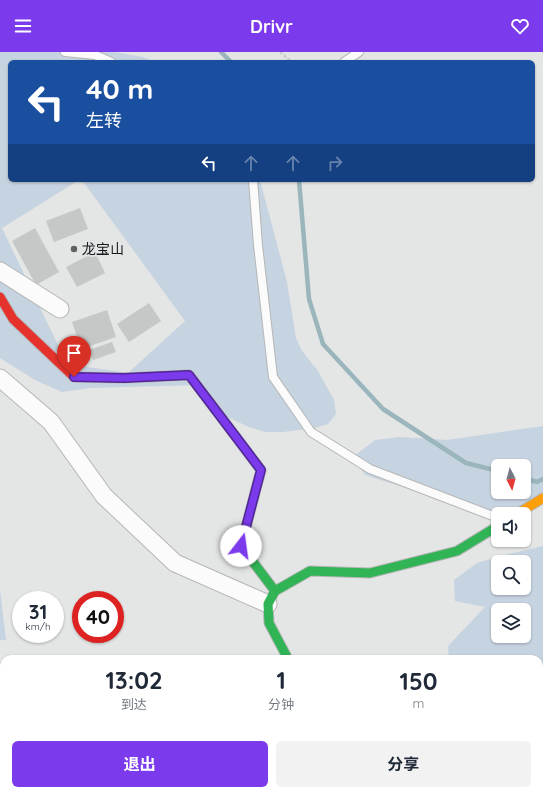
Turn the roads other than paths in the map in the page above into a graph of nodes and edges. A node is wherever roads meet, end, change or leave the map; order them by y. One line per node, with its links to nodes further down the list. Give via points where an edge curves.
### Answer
1 (65, 52): 3 (lane, via 95,55)
2 (359, 52): 4 (lane)
3 (106, 60)
4 (347, 60)
5 (253, 182): 12 (lane, via 273,377 311,432 370,469)
6 (0, 271): 8 (street)
7 (0, 297): 14 (street, via 14,318 74,377 189,375 261,470 241,546)
8 (60, 309)
9 (0, 378): 14 (street, via 51,422 104,496 175,563)
10 (543, 498): 11 (street)
11 (528, 507)
12 (491, 515)
13 (491, 530): 14 (street, via 457,551 370,573 310,571)
14 (272, 598): 15 (street, via 269,623)
15 (286, 655)

